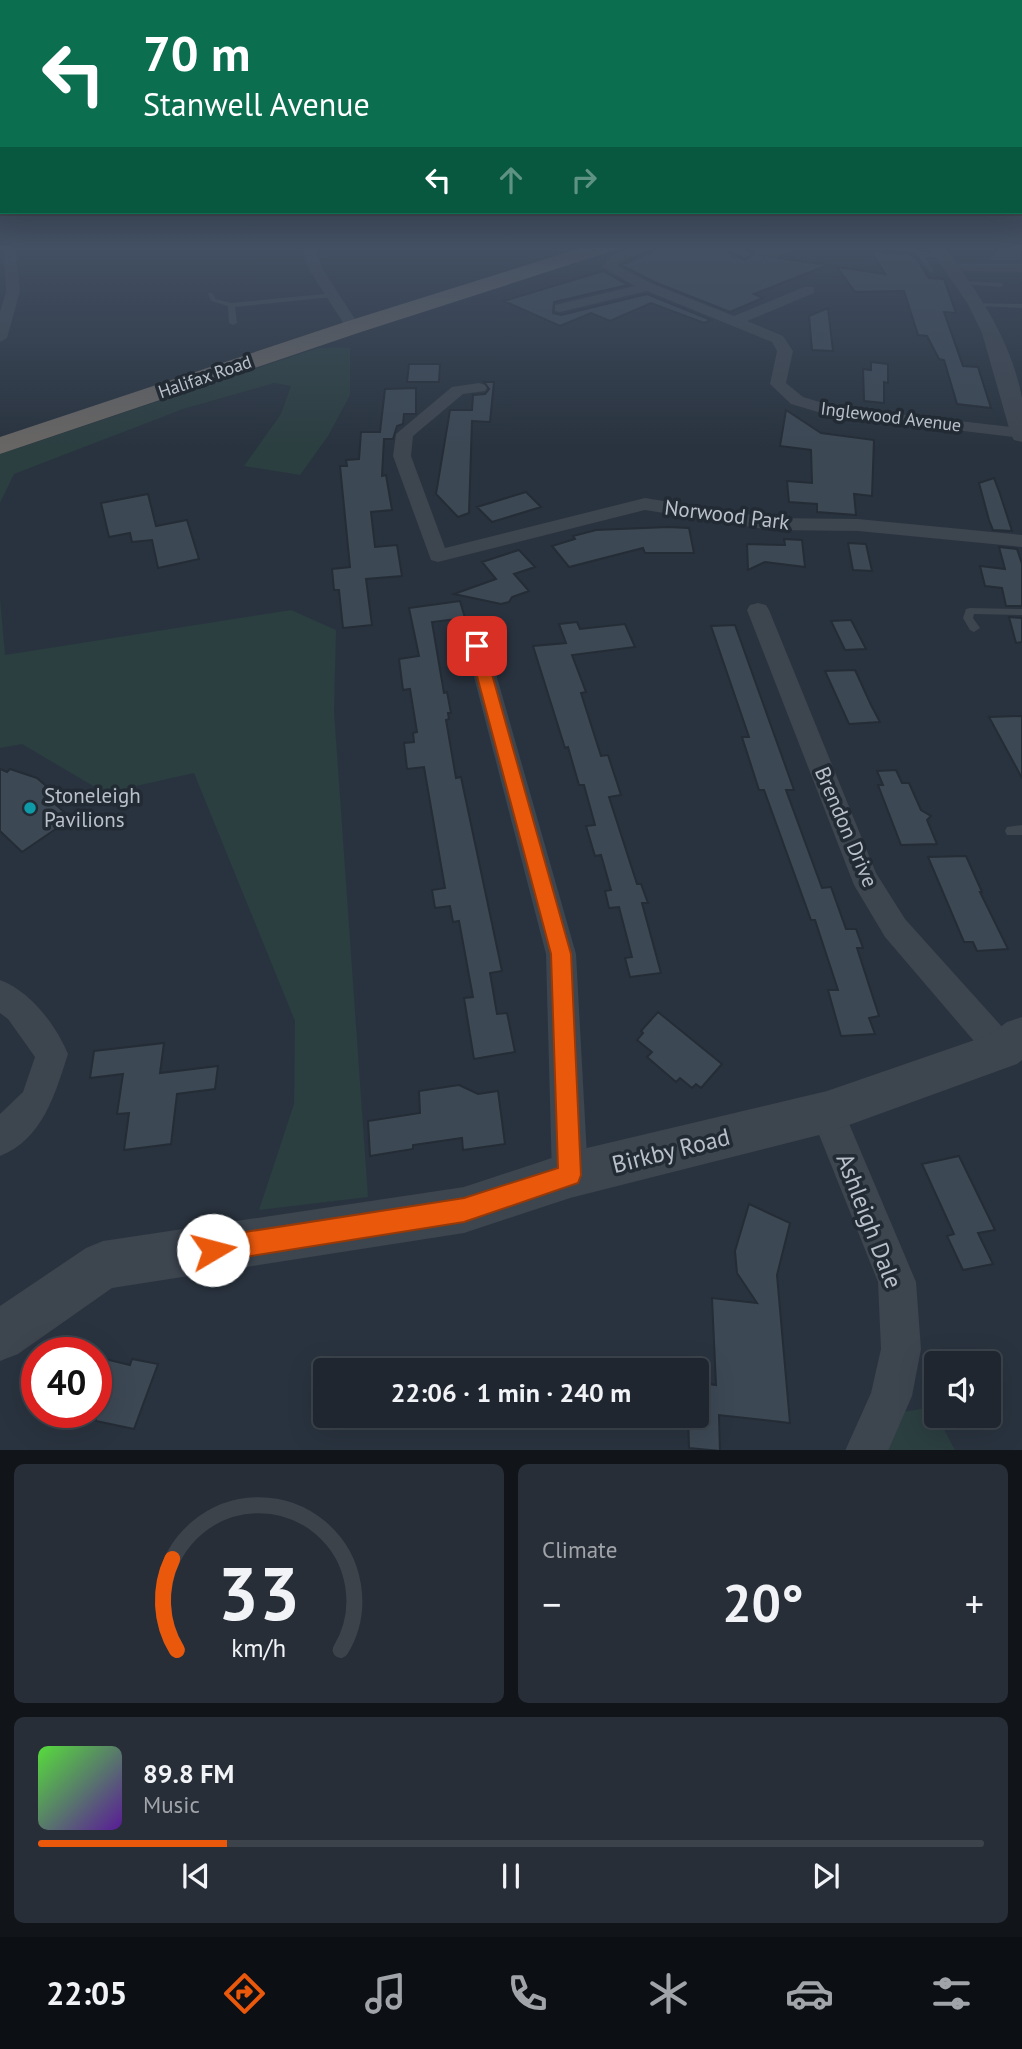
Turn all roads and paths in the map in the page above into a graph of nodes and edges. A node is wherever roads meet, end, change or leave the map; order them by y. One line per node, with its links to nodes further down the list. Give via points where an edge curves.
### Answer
1 (7, 313): 11 (street)
2 (231, 313): 9 (lane)
3 (344, 313): 10 (street)
4 (398, 313): 10 (highway, Halifax Road)
5 (717, 313): 8 (street, Inglewood Avenue)
6 (755, 313): 8 (street)
7 (981, 313): 12 (street)
8 (737, 320): 14 (street, Inglewood Avenue, via 778,340 785,351 778,384 812,407)
9 (233, 323)
10 (353, 327): 15 (highway, Halifax Road)
11 (0, 338)
12 (1013, 382): 14 (street)
13 (479, 388): 17 (street, via 458,390 405,434 402,456)
14 (1022, 434)
15 (0, 446)
16 (1022, 541): 17 (street, Norwood Park, via 858,525 770,524 645,504)
17 (438, 556): 18 (street, Norwood Park)
18 (417, 568)
19 (758, 610): 24 (street, Brendon Drive, via 864,877 895,928)
20 (1022, 612): 21 (lane, via 970,611 968,618)
21 (974, 628)
22 (477, 646): 27 (street, via 561,954)
23 (0, 994): 26 (street, via 19,1009 52,1054 36,1102)
24 (1012, 1043): 25 (street, Birkby Road)
25 (827, 1112): 27 (street, Birkby Road); 29 (street, Ashleigh Dale, via 897,1282 901,1349 891,1396)
26 (0, 1139)
27 (570, 1175): 28 (street, Birkby Road, via 464,1210 103,1265)
28 (0, 1336)
29 (866, 1450)

